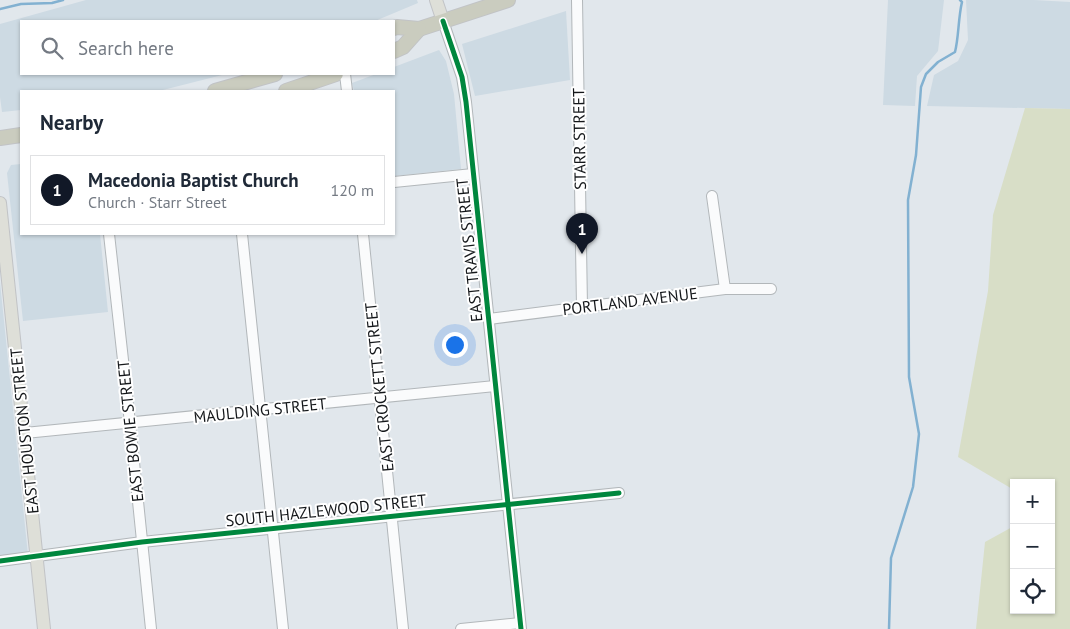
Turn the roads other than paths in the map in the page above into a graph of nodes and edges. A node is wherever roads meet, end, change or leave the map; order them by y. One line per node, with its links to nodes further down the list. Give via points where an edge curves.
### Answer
1 (436, 0): 4 (main road, EAST TRAVIS STREET)
2 (508, 0): 4 (highway)
3 (577, 0): 25 (street, STARR STREET)
4 (444, 21): 6 (highway); 16 (street, EAST TRAVIS STREET, via 463,83)
5 (395, 28): 6 (highway)
6 (419, 29): 7 (highway, via 403,47)
7 (395, 51)
8 (271, 75): 11 (highway)
9 (333, 75): 12 (highway)
10 (345, 75): 13 (street)
11 (219, 90)
12 (289, 90)
13 (347, 90)
14 (20, 136): 15 (highway)
15 (0, 138)
16 (473, 174): 17 (street); 26 (street, EAST TRAVIS STREET)
17 (395, 182)
18 (712, 196): 24 (street)
19 (0, 203): 31 (main road, EAST HOUSTON STREET)
20 (108, 235): 30 (street, EAST BOWIE STREET)
21 (242, 235): 29 (street)
22 (363, 235): 28 (street, EAST CROCKETT STREET)
23 (771, 288): 24 (street, PORTLAND AVENUE)
24 (724, 289): 25 (street, PORTLAND AVENUE)
25 (582, 307): 26 (street, PORTLAND AVENUE)
26 (489, 319): 27 (street, EAST TRAVIS STREET)
27 (495, 386): 28 (street, MAULDING STREET); 33 (street, EAST TRAVIS STREET)
28 (380, 398): 29 (street, MAULDING STREET); 34 (street, EAST CROCKETT STREET)
29 (260, 410): 30 (street, MAULDING STREET); 35 (street)
30 (130, 423): 31 (street, MAULDING STREET); 36 (street, EAST BOWIE STREET)
31 (24, 433): 37 (main road, EAST HOUSTON STREET)
32 (619, 493): 33 (street, SOUTH HAZLEWOOD STREET)
33 (507, 504): 34 (street, SOUTH HAZLEWOOD STREET); 39 (street, EAST TRAVIS STREET)
34 (392, 516): 35 (street, SOUTH HAZLEWOOD STREET); 43 (street, EAST CROCKETT STREET)
35 (272, 528): 36 (street, SOUTH HAZLEWOOD STREET); 42 (street)
36 (142, 542): 37 (street, SOUTH HAZLEWOOD STREET); 41 (street, EAST BOWIE STREET)
37 (37, 558): 38 (street, SOUTH HAZLEWOOD STREET); 40 (main road, EAST HOUSTON STREET)
38 (0, 561)
39 (520, 626): 44 (street)
40 (44, 629)
41 (151, 629)
42 (283, 629)
43 (403, 629)
44 (460, 629)

